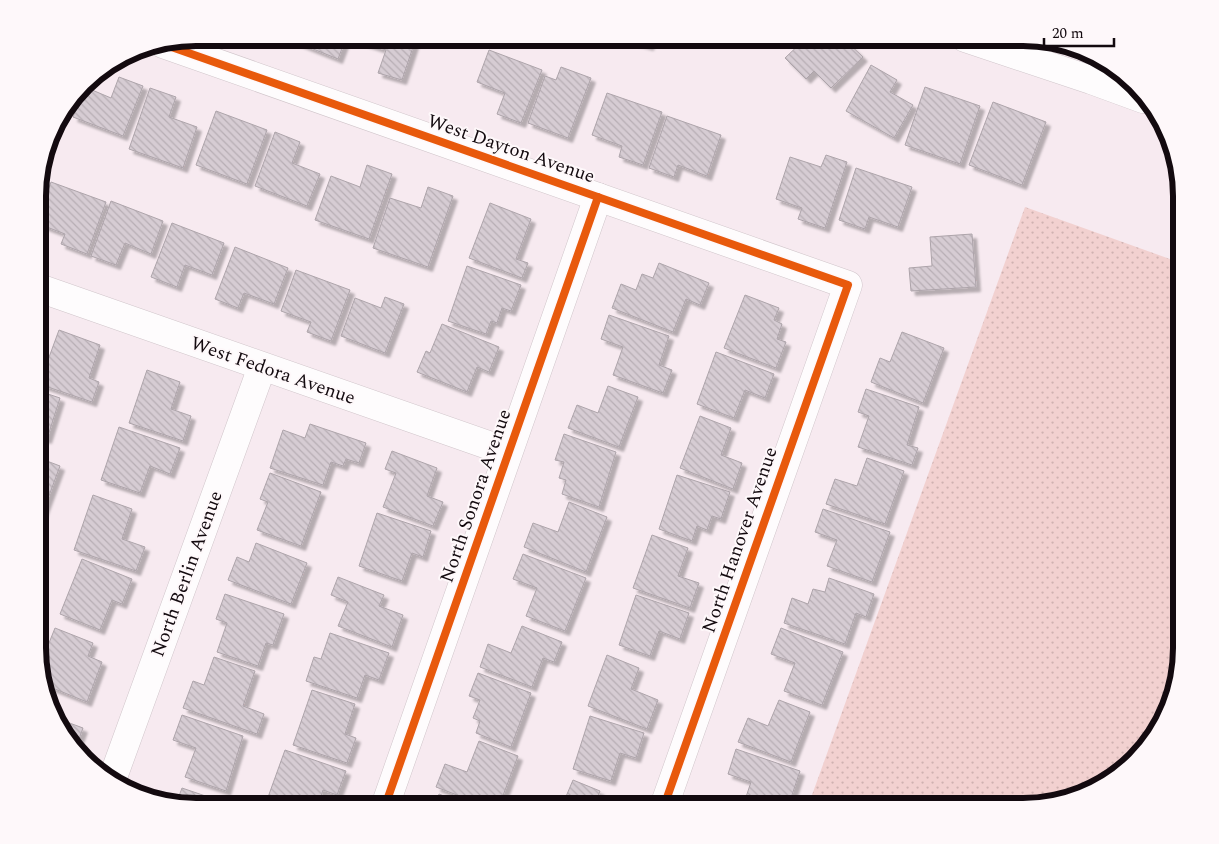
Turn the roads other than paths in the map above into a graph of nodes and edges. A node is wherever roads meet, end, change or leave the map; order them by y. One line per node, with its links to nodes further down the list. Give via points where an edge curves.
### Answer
1 (1002, 47): 3 (street)
2 (175, 48): 5 (street, West Dayton Avenue)
3 (1094, 69): 4 (street)
4 (1130, 91)
5 (598, 197): 6 (street, West Dayton Avenue); 9 (street, North Sonora Avenue)
6 (848, 285): 12 (street, North Hanover Avenue)
7 (46, 291): 8 (street, West Fedora Avenue)
8 (262, 367): 9 (street, West Fedora Avenue); 10 (street, North Berlin Avenue)
9 (508, 452): 11 (street, North Sonora Avenue)
10 (115, 773)
11 (388, 797)
12 (667, 798)

